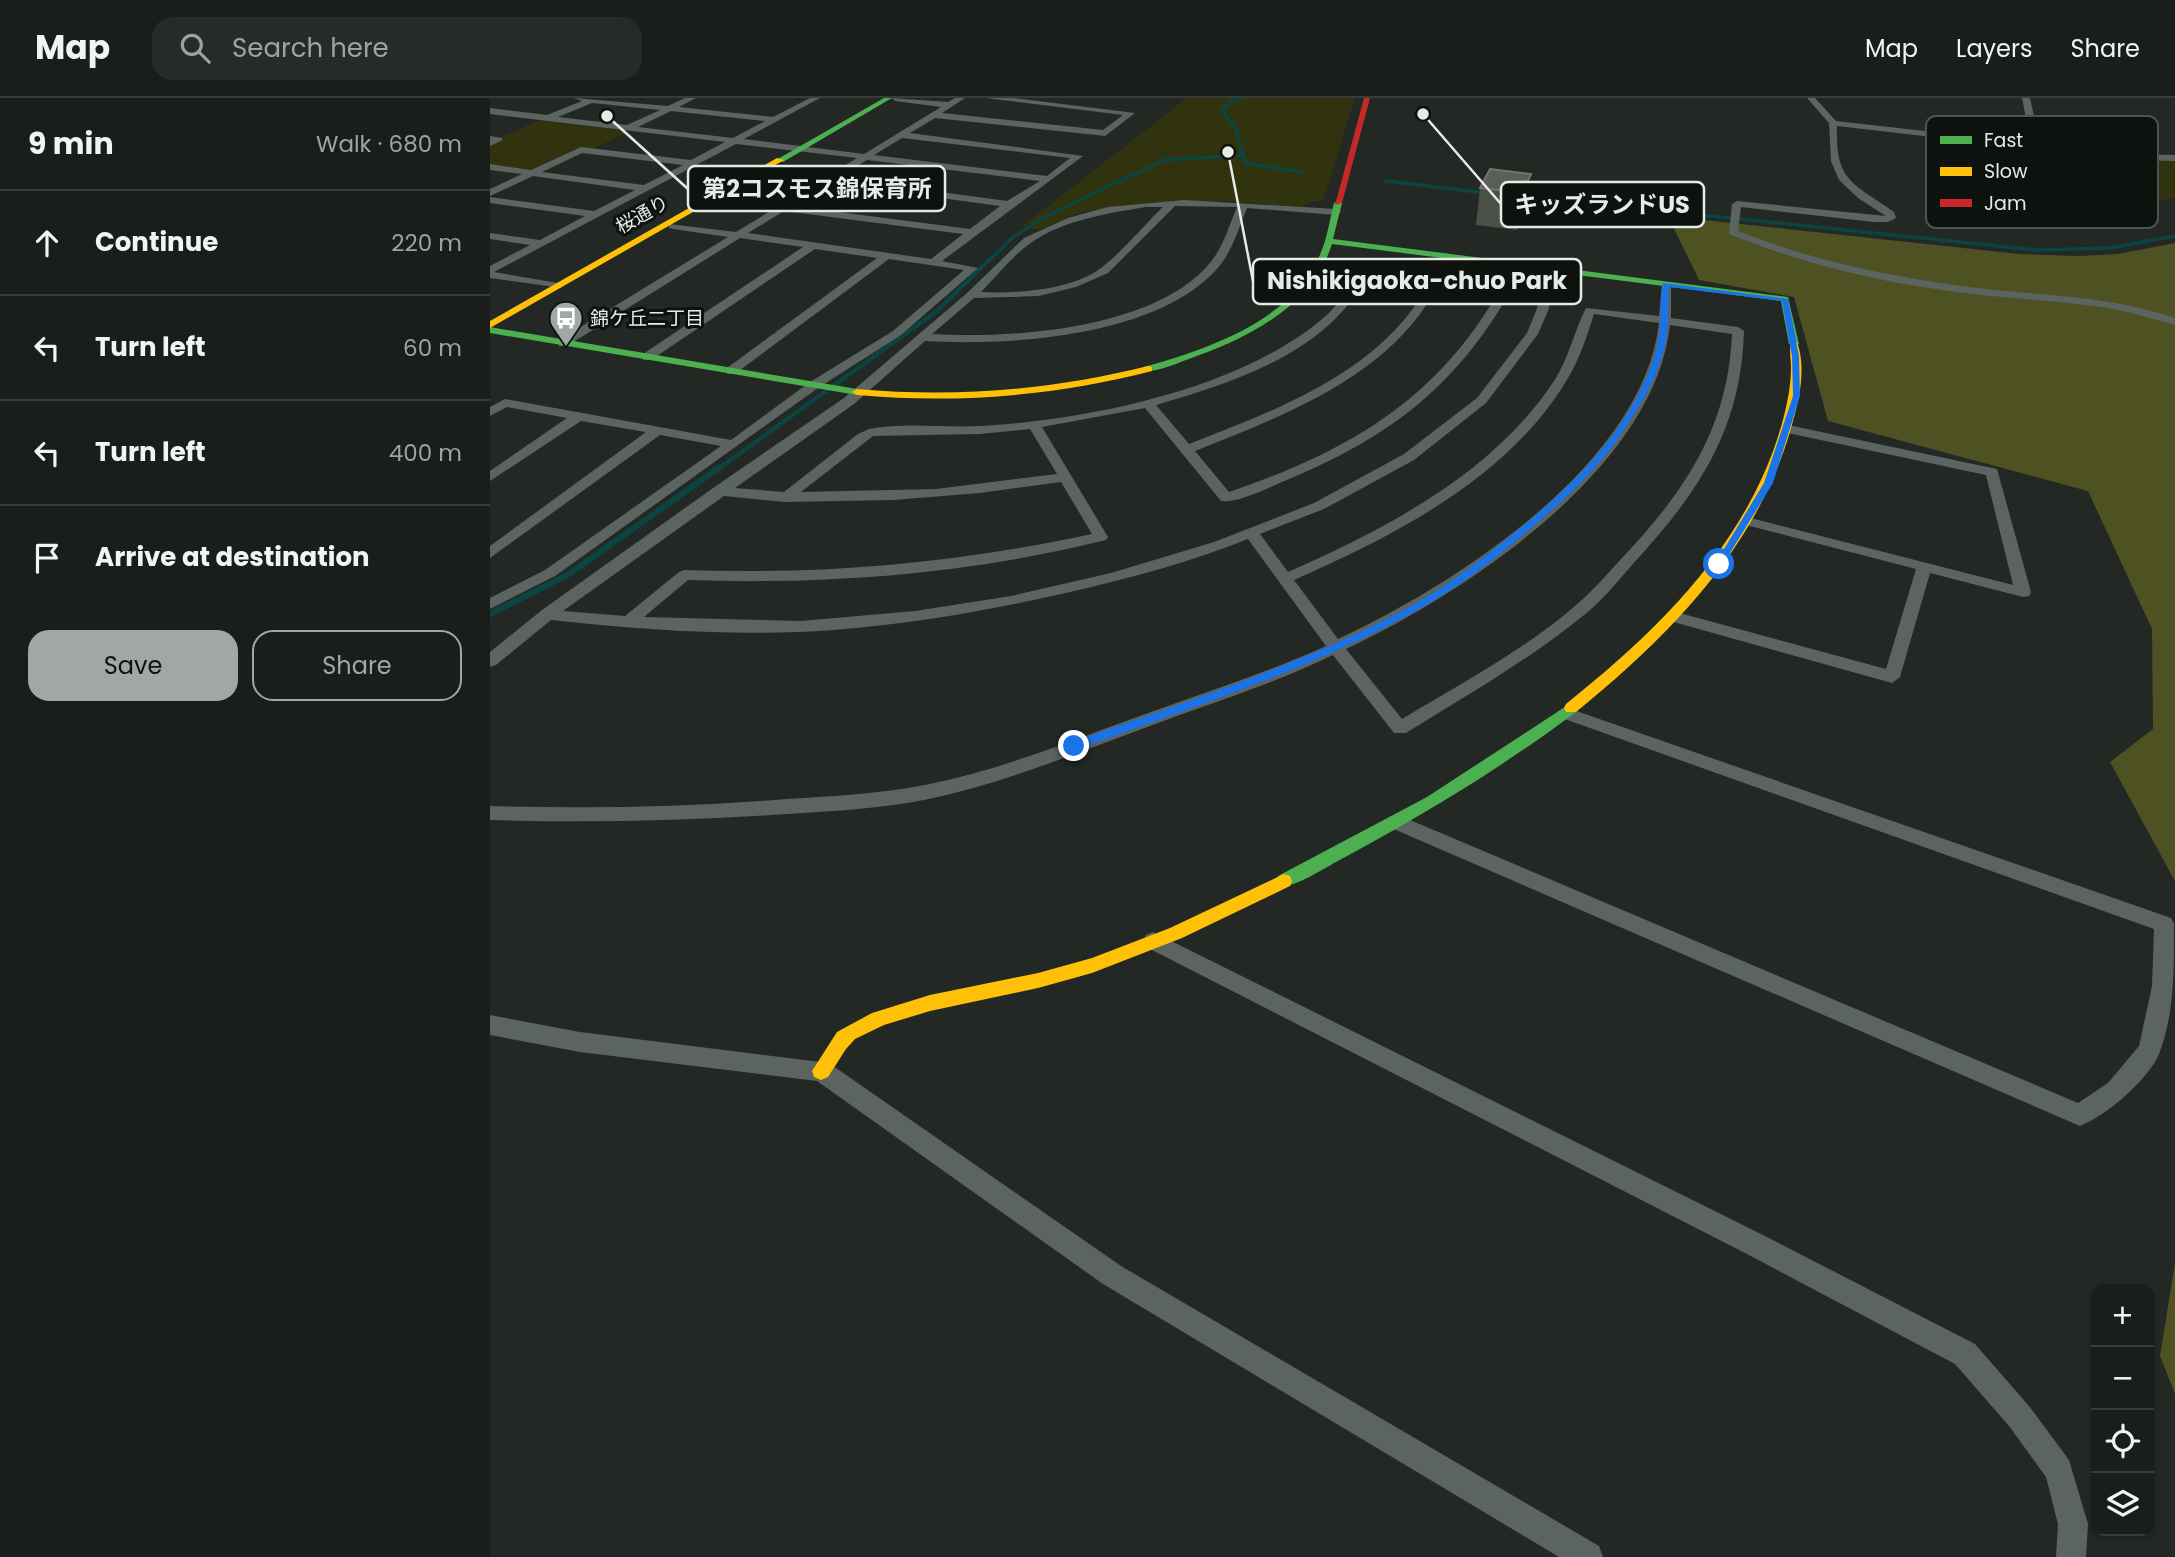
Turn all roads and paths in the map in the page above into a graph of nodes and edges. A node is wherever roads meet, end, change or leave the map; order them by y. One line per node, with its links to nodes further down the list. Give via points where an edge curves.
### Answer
1 (578, 98): 11 (street)
2 (692, 98): 13 (street)
3 (961, 98): 12 (street)
4 (990, 98): 15 (street, via 1131,113 1105,133)
5 (1367, 98): 38 (street)
6 (1811, 98): 19 (street)
7 (2026, 98): 16 (street)
8 (796, 99): 9 (street)
9 (813, 99): 18 (street)
10 (892, 99): 12 (street); 24 (street, 桜通り)
11 (592, 100): 13 (street); 17 (street)
12 (950, 105): 15 (street)
13 (670, 108): 18 (street); 20 (street)
14 (490, 111): 17 (street)
15 (934, 115): 22 (street)
16 (2030, 116)
17 (548, 118): 20 (street)
18 (775, 120): 23 (street)
19 (1833, 123): 21 (street); 57 (street, via 1833,156 1840,177 1892,216 1874,219 1737,204 1733,232 1763,246 1872,274 1938,286 2092,302)
20 (628, 128): 23 (street)
21 (1926, 134)
22 (901, 135): 25 (street); 29 (street, via 1078,156)
23 (736, 141): 24 (street); 26 (street)
24 (801, 149): 25 (street); 53 (street, 桜通り)
25 (866, 157): 29 (street); 30 (street)
26 (691, 163): 28 (street, via 581,150); 31 (street)
27 (490, 167): 28 (street)
28 (532, 173): 31 (street); 32 (street)
29 (1049, 179): 34 (street)
30 (827, 180): 34 (street); 37 (street)
31 (644, 188): 39 (street)
32 (490, 193)
33 (490, 200): 39 (street)
34 (1009, 204): 41 (street)
35 (1171, 204): 36 (street); 55 (street, via 1089,215 1036,235); 55 (street, via 1104,271 1090,278 1031,295)
36 (1243, 205): 38 (street); 59 (street, via 1215,264 1188,287 1154,304 1100,323 1040,334)
37 (782, 208): 41 (street); 42 (street)
38 (1336, 212): 44 (street)
39 (594, 214): 45 (street)
40 (673, 226): 42 (street)
41 (972, 232): 49 (street)
42 (739, 234): 46 (street); 60 (street)
43 (490, 236): 45 (street)
44 (1328, 241): 48 (street); 63 (street, via 1313,277 1286,305 1231,338 1174,362 1087,384 1018,394 935,398)
45 (541, 243): 51 (street)
46 (814, 245): 47 (street); 61 (street)
47 (888, 255): 49 (street); 62 (street)
48 (1446, 256): 50 (street); 54 (street)
49 (934, 262): 63 (street, via 973,268)
50 (1553, 270): 52 (street); 79 (street, via 1531,336 1511,367 1471,409 1391,470)
51 (490, 272): 53 (street)
52 (1666, 285): 56 (street); 70 (street, via 1785,299 1796,356 1796,396)
53 (558, 286): 58 (street, 桜通り)
54 (1432, 289): 65 (street, via 1363,281 1342,308 1290,347 1213,383); 73 (street, via 1393,338 1325,387); 73 (street, via 1500,299 1470,350 1446,375 1358,441 1293,473 1226,498)
55 (971, 295): 59 (street)
56 (1664, 321): 82 (street, via 1590,310 1559,382 1495,456 1418,510); 87 (street, via 1645,390 1614,439 1572,489 1420,605); 87 (street, via 1738,331 1733,397 1716,440 1683,498 1581,609 1500,668 1400,729)
57 (2175, 322)
58 (490, 327): 60 (street)
59 (922, 337): 63 (street, via 873,376)
60 (563, 343): 61 (street)
61 (647, 357): 62 (street)
62 (731, 371): 63 (street)
63 (835, 389): 72 (street); 76 (street)
64 (490, 400): 66 (street)
65 (1147, 402): 69 (street); 73 (street)
66 (505, 403): 67 (street); 68 (street)
67 (490, 412)
68 (579, 416): 71 (street); 74 (street)
69 (1034, 425): 75 (street); 77 (street, via 871,432)
70 (1788, 429): 78 (street, via 1769,483); 81 (street, via 1992,472 2023,592)
71 (658, 430): 72 (street); 80 (street)
72 (733, 444): 83 (street, via 551,573)
73 (1188, 449)
74 (490, 477)
75 (1067, 477): 77 (street, via 955,493); 86 (street, via 1101,537 1037,552 873,575 684,575)
76 (718, 491): 77 (street); 84 (street)
77 (785, 498)
78 (1747, 520): 81 (street); 85 (street)
79 (1252, 534): 82 (street); 86 (street, via 1070,587 947,612 833,625)
80 (490, 553)
81 (1924, 567): 85 (street, via 1892,677)
82 (1286, 578): 87 (street)
83 (490, 604)
84 (548, 614): 86 (street); 88 (street)
85 (1676, 617): 89 (street)
86 (628, 622)
87 (1336, 648): 90 (street, via 1074,746 925,792 730,813)
88 (490, 661)
89 (1565, 713): 91 (street, via 1493,764); 91 (street, via 2164,924 2163,986 2149,1051 2116,1091 2080,1115)
90 (490, 813)
91 (1396, 822): 92 (street, via 1259,894)
92 (1153, 942): 94 (street, via 1090,966 912,1008 848,1033); 96 (street, via 1965,1354 2059,1470 2073,1524)
93 (490, 1025): 94 (street, via 580,1042)
94 (821, 1071): 95 (street, via 1112,1275)
95 (1588, 1557)
96 (2071, 1557)

